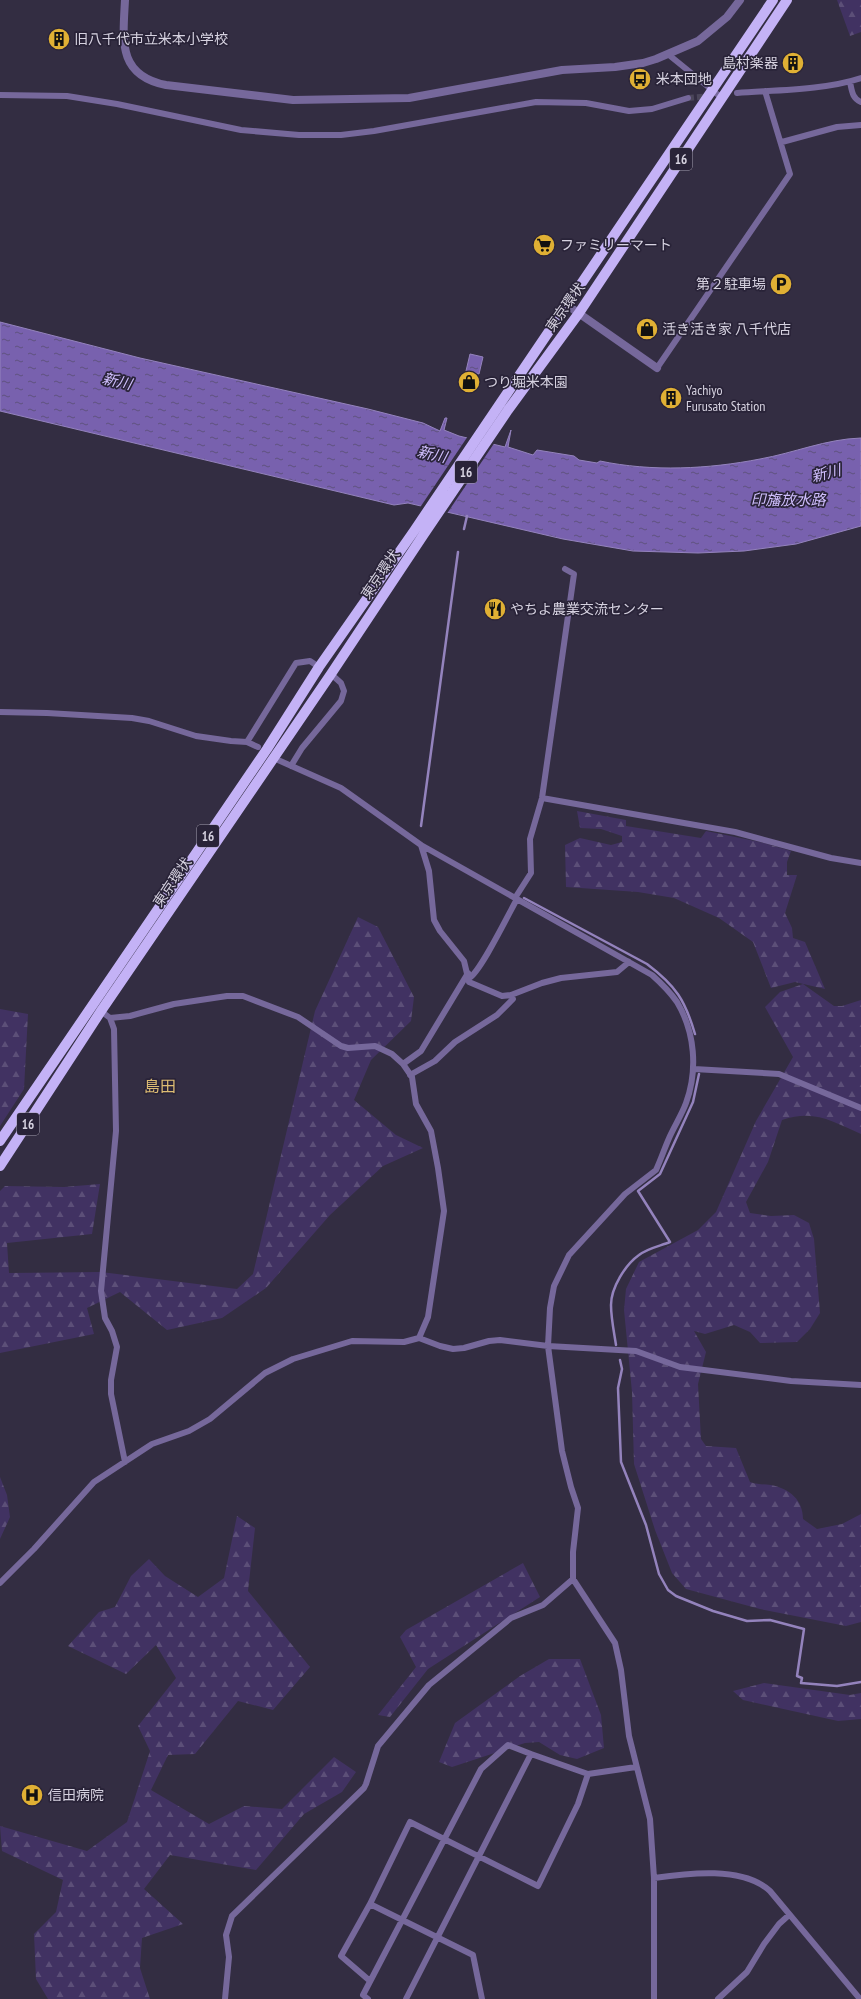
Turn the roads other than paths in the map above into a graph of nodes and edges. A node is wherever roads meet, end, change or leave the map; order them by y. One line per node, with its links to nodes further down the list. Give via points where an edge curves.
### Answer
1 (125, 0): 5 (street, via 126,55 132,68 141,76 166,85 293,100 409,98 562,70 644,63)
2 (740, 0): 5 (street, via 714,29 693,44)
3 (773, 0): 8 (highway, 東京環状 / 16)
4 (787, 0): 13 (highway, 東京環状 / 16)
5 (669, 55): 8 (street)
6 (861, 78): 7 (street)
7 (850, 82): 9 (street); 14 (street, via 853,96)
8 (710, 90): 13 (street); 17 (highway, 東京環状 / 16)
9 (765, 91): 10 (street); 16 (street)
10 (737, 93)
11 (0, 95): 12 (street, via 67,96 241,130 300,135 341,135 374,131 536,102 586,103 629,111 652,109)
12 (688, 98)
13 (722, 98): 18 (highway, 東京環状 / 16)
14 (861, 102)
15 (861, 125): 16 (street, via 837,127)
16 (782, 142): 19 (street, via 790,174)
17 (567, 305): 18 (street); 20 (highway, 東京環状 / 16, via 497,407)
18 (579, 313): 19 (street); 20 (highway, 東京環状 / 16)
19 (657, 368)
20 (419, 532): 22 (highway, 東京環状 / 16); 23 (highway, 東京環状 / 16)
21 (565, 569): 29 (street, via 574,574)
22 (319, 667): 25 (street, via 310,661 296,662); 33 (highway, 東京環状 / 16)
23 (331, 674): 28 (street, via 341,683 344,691 341,701 302,748); 33 (highway, 東京環状 / 16)
24 (0, 712): 25 (street, via 132,718 196,736)
25 (247, 742): 26 (street)
26 (258, 747)
27 (278, 760): 28 (street)
28 (291, 766): 30 (street, via 341,788)
29 (542, 798): 31 (street, via 735,832 831,858); 32 (street, via 530,839 530,873)
30 (421, 845): 32 (street); 35 (street, via 429,871 434,920 464,961)
31 (861, 863)
32 (516, 899): 34 (street); 35 (street, via 482,963 473,976)
33 (158, 919): 37 (highway, 東京環状 / 16); 39 (highway, 東京環状 / 16)
34 (629, 962): 36 (street, via 617,972 560,978); 42 (street, via 652,975 677,1002 691,1039)
35 (469, 975): 36 (street, via 469,982 489,992 502,996); 41 (street, via 421,1051)
36 (511, 995): 43 (street, via 513,999 497,1015 455,1042 435,1061)
37 (101, 1011): 38 (street); 40 (highway, 東京環状 / 16)
38 (110, 1018): 41 (street, via 130,1016 174,1004 244,996 298,1017 341,1046 375,1046 392,1054); 50 (street, via 114,1029 116,1131 101,1292 105,1318 117,1347 111,1394)
39 (82, 1021): 40 (highway); 45 (highway, 東京環状 / 16)
40 (91, 1028): 46 (highway, 東京環状 / 16)
41 (403, 1064): 43 (street)
42 (694, 1070): 44 (street, via 779,1074); 48 (street, via 686,1103 656,1170 625,1194 564,1263 554,1286)
43 (410, 1075): 47 (street, via 416,1104 431,1131 444,1211 428,1317)
44 (861, 1108)
45 (0, 1141)
46 (0, 1166)
47 (419, 1338): 48 (street, via 453,1349 500,1340); 50 (street, via 404,1342 352,1341 293,1359 259,1376 242,1394 189,1432 152,1444)
48 (548, 1346): 49 (street, via 636,1351 680,1367 791,1381); 51 (street, via 562,1452 578,1508)
49 (861, 1385)
50 (125, 1462): 52 (street, via 94,1482)
51 (572, 1579): 54 (street, via 616,1643); 64 (street, via 543,1605 511,1618 428,1685 378,1746 364,1788 232,1916 226,1935 229,1957)
52 (0, 1583)
53 (531, 1754): 55 (street); 56 (street, via 508,1745 491,1758 481,1769); 57 (street)
54 (636, 1767): 55 (street); 58 (street, via 650,1819)
55 (588, 1774): 57 (street, via 578,1804 538,1886)
56 (443, 1839): 57 (street); 59 (street, via 410,1822); 61 (street)
57 (479, 1857): 62 (street)
58 (654, 1878): 60 (street, via 680,1874 742,1876 765,1886); 68 (street)
59 (370, 1904): 61 (street); 63 (street, via 341,1956)
60 (789, 1915): 69 (street, via 764,1944 747,1972); 70 (street)
61 (402, 1919): 62 (street); 63 (street)
62 (438, 1938): 66 (street); 67 (street, via 473,1955)
63 (370, 1982): 65 (street, via 363,1995)
64 (225, 1999)
65 (368, 1999)
66 (406, 1999)
67 (482, 1999)
68 (654, 1999)
69 (718, 1999)
70 (860, 1999)

